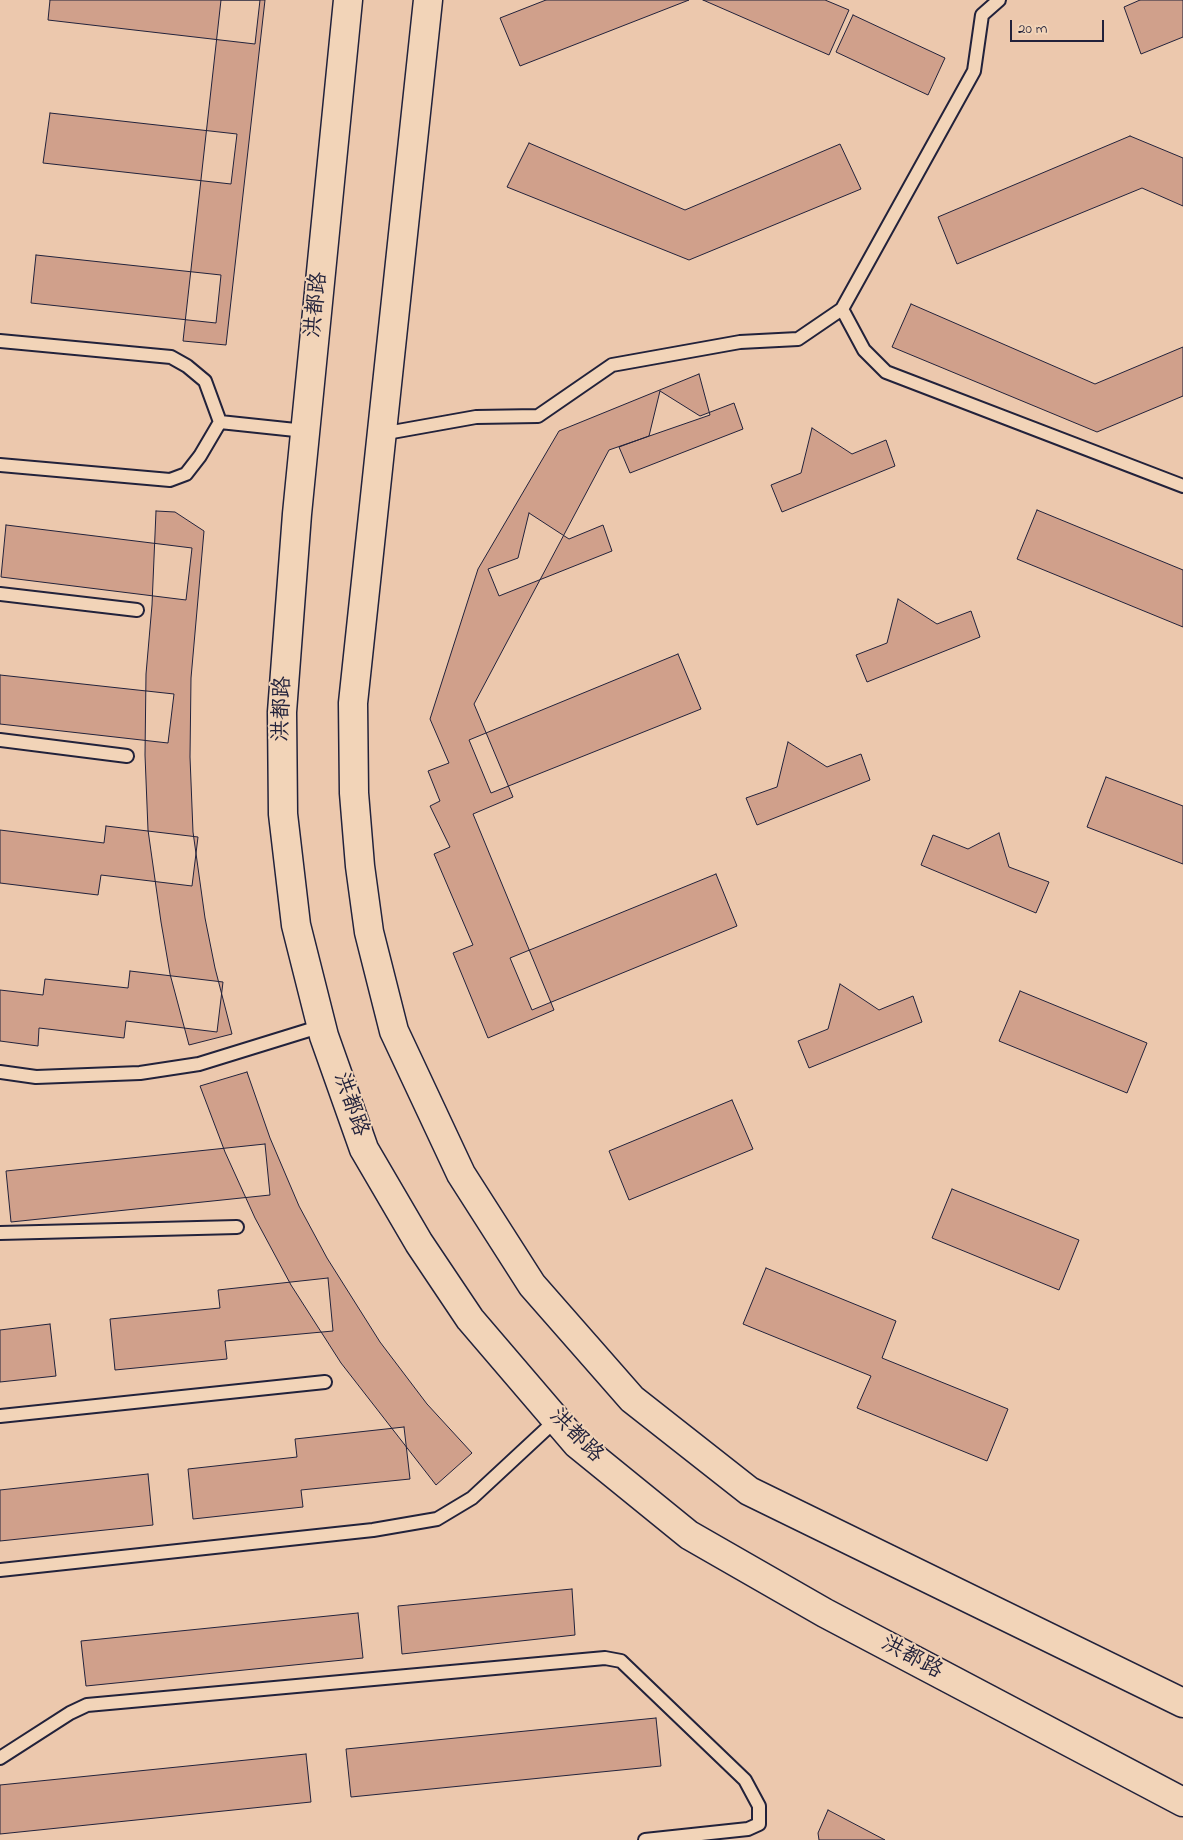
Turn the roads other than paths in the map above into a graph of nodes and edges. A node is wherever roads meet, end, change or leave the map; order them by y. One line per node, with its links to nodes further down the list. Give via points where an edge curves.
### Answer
1 (348, 0): 7 (main road, 洪都路)
2 (428, 0): 8 (main road)
3 (999, 0): 4 (lane, via 982,15 974,71)
4 (842, 309): 8 (lane, via 798,339 740,342 612,365 538,416 476,417); 10 (lane, via 864,350 886,372)
5 (0, 341): 6 (lane, via 171,356 205,381)
6 (220, 422): 7 (lane); 9 (lane, via 186,474 170,480)
7 (305, 431): 15 (main road, 洪都路, via 282,712 283,814 296,925)
8 (381, 434): 23 (main road, via 353,703 354,793 360,866 370,932 394,1031 461,1174 532,1285 632,1399 749,1492)
9 (0, 465)
10 (1183, 486)
11 (0, 594): 12 (lane)
12 (137, 610)
13 (0, 740): 14 (lane)
14 (127, 756)
15 (322, 1026): 16 (lane, via 199,1064 140,1073 36,1077); 21 (main road, 洪都路, via 364,1149 419,1243 470,1319)
16 (0, 1072)
17 (237, 1227): 18 (lane)
18 (0, 1233)
19 (325, 1382): 20 (lane)
20 (0, 1416)
21 (556, 1420): 22 (lane, via 472,1498 437,1519 373,1530); 25 (main road, 洪都路, via 577,1444 689,1535 825,1613)
22 (0, 1570)
23 (1183, 1703)
24 (0, 1758): 26 (lane, via 70,1713 87,1706 605,1658 621,1661 745,1780 760,1806 759,1824 748,1829)
25 (1183, 1802)
26 (645, 1840)

